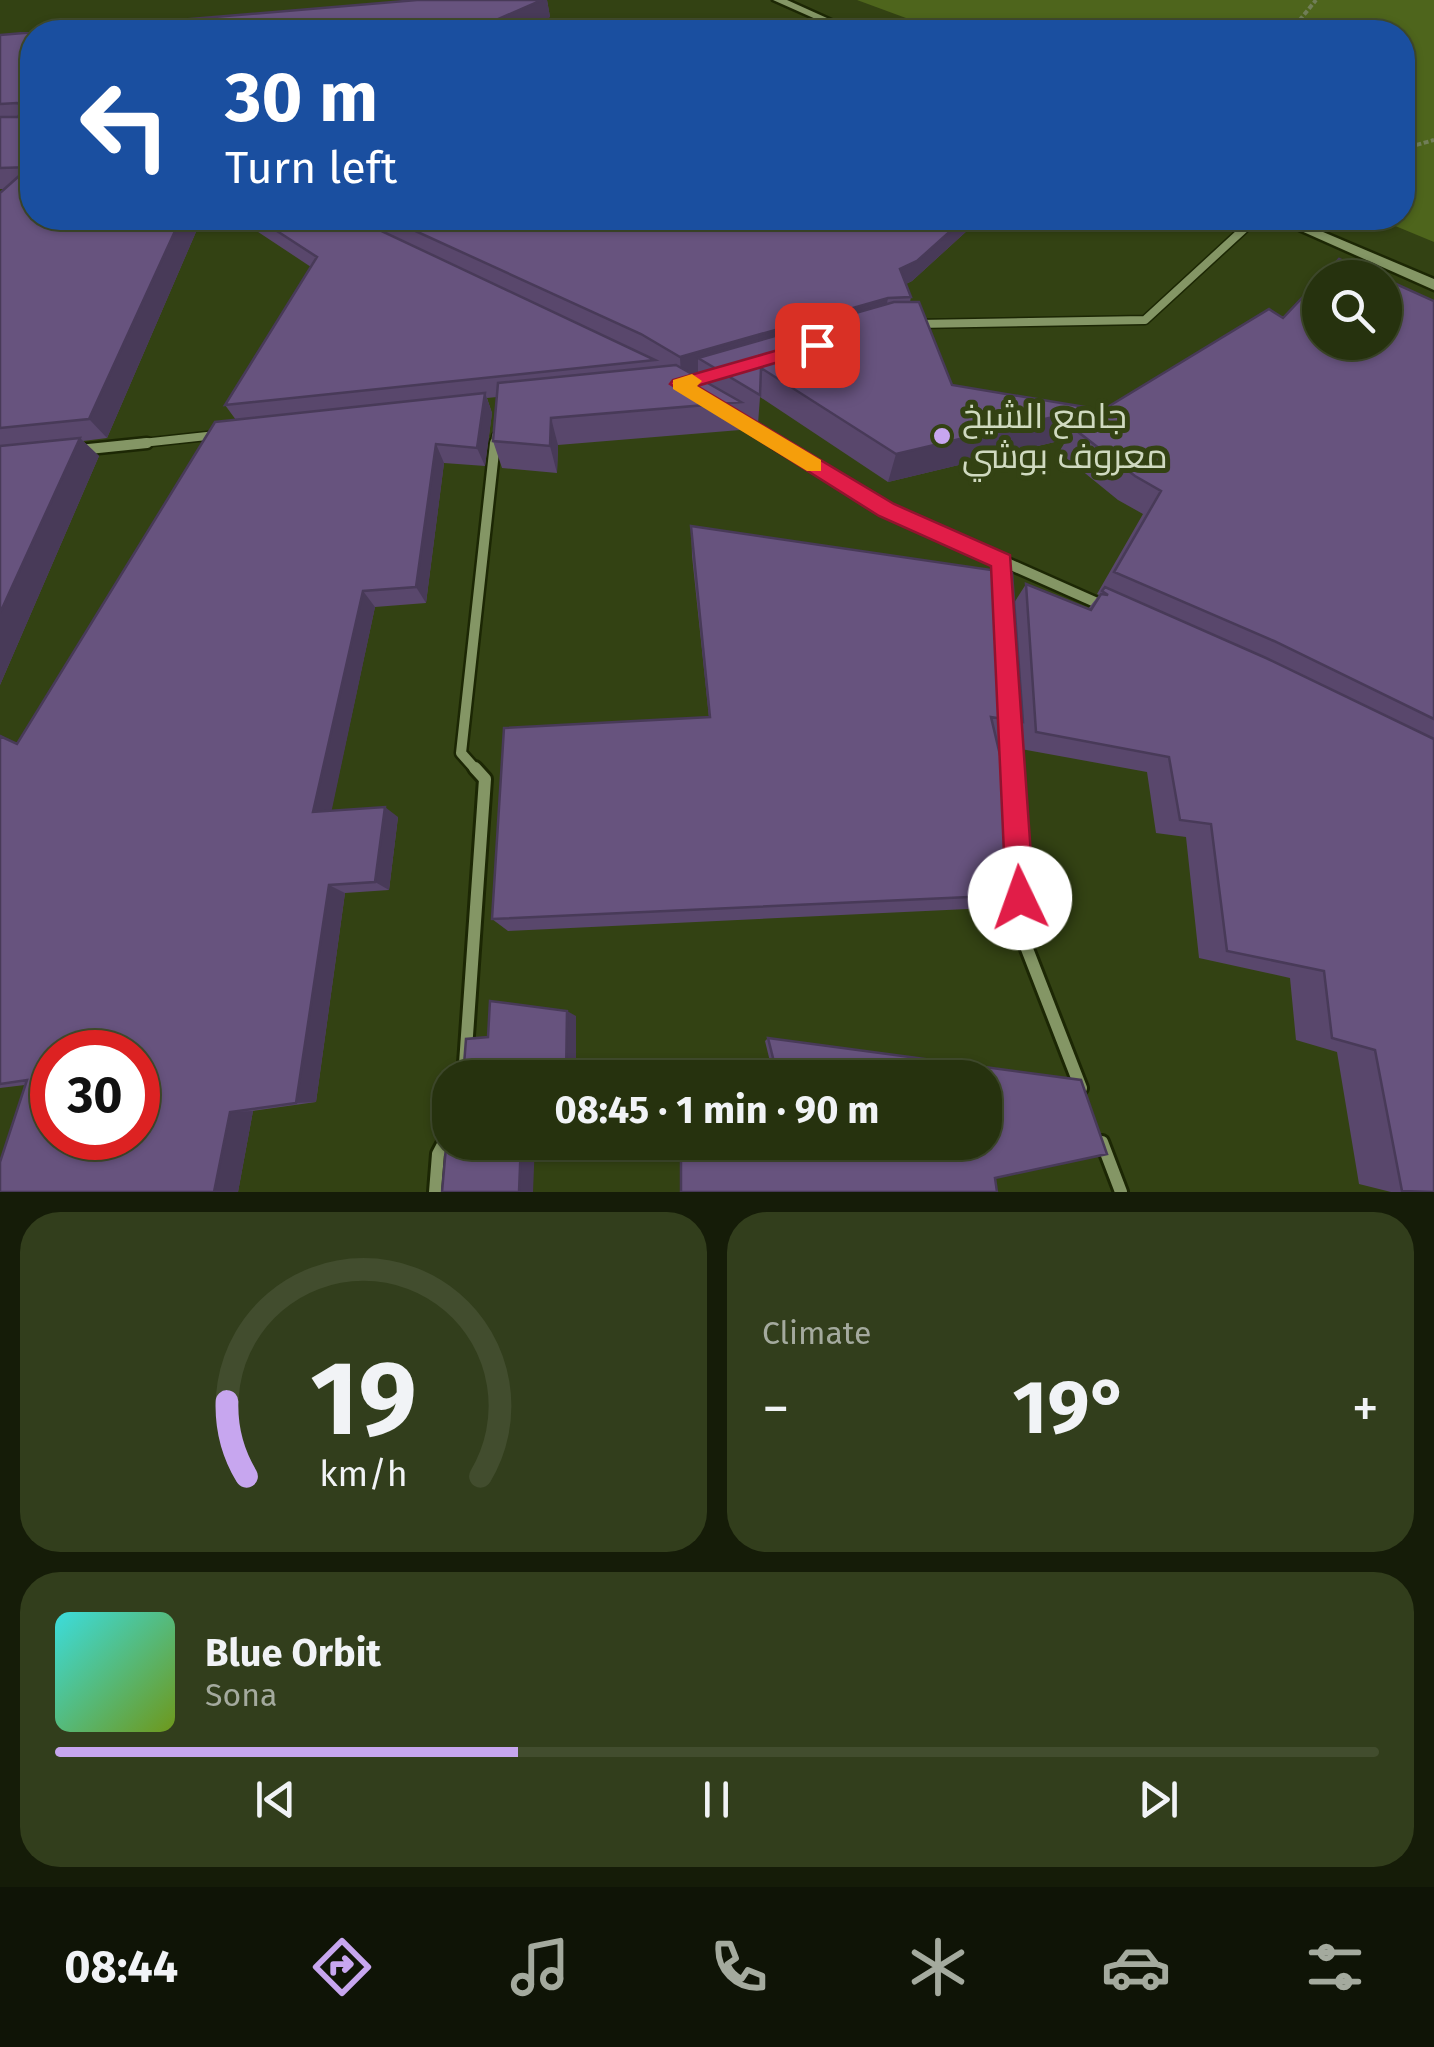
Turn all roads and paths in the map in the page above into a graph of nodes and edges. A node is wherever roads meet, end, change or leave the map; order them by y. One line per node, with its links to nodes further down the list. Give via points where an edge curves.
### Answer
1 (778, 0): 3 (main road)
2 (1316, 0): 4 (path)
3 (826, 20)
4 (1300, 20)
5 (1243, 230): 8 (street, via 1145,320)
6 (1307, 230): 7 (main road)
7 (1434, 285)
8 (906, 325)
9 (712, 404): 13 (street, via 887,510)
10 (498, 424): 19 (street, via 461,753 485,779)
11 (232, 434): 12 (street)
12 (58, 452)
13 (1002, 561): 14 (street); 15 (street)
14 (1004, 581)
15 (1124, 615)
16 (1010, 699): 17 (street)
17 (1018, 857)
18 (1019, 877): 20 (street, via 1022,936)
19 (465, 1060)
20 (1086, 1100)
21 (1093, 1119): 24 (street)
22 (438, 1160): 23 (street)
23 (435, 1192)
24 (1121, 1192)

